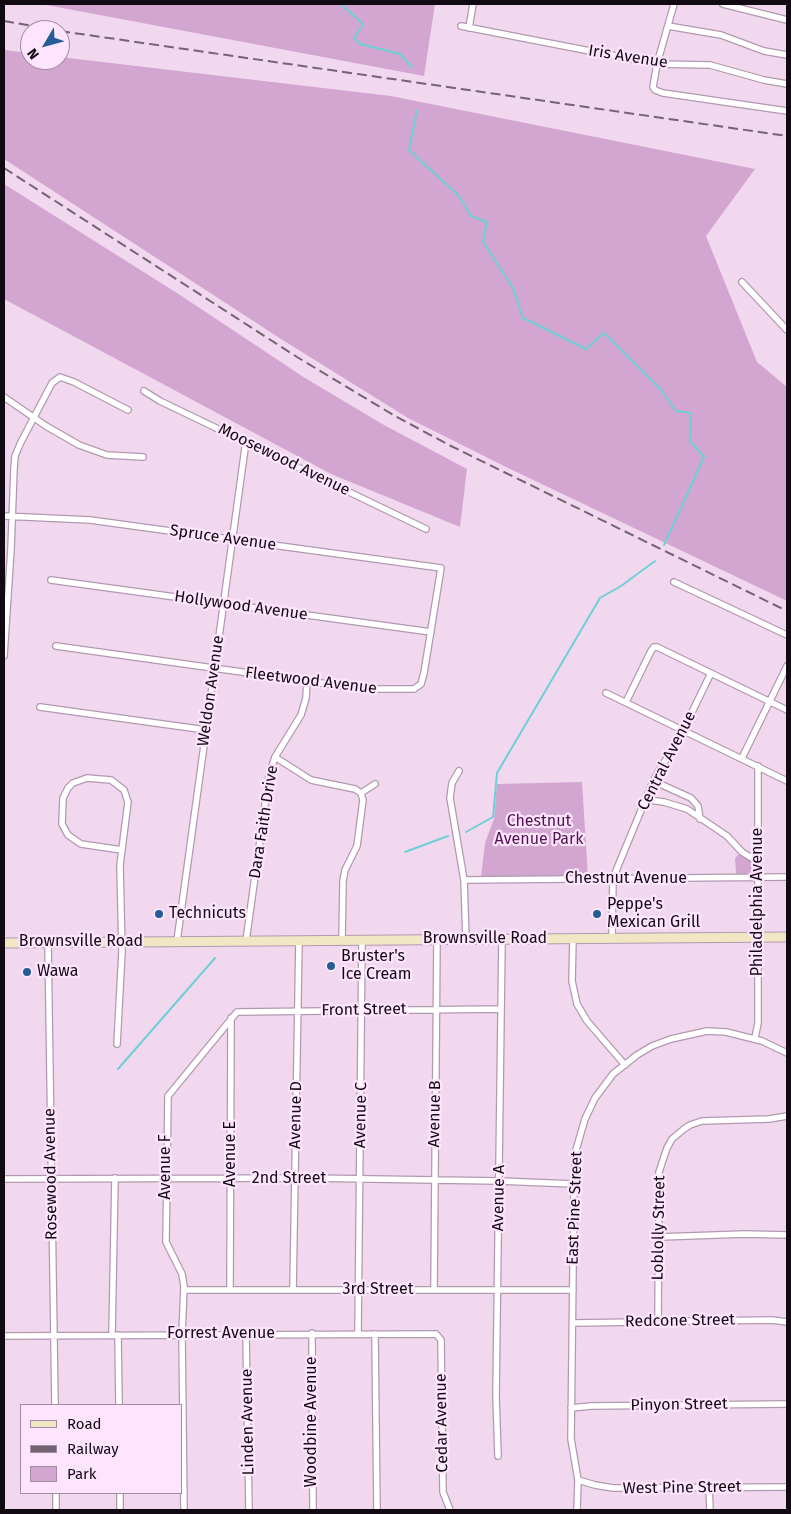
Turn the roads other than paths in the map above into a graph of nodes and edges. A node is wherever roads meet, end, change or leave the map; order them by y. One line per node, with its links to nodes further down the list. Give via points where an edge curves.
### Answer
1 (473, 4): 8 (street)
2 (666, 4): 3 (street)
3 (673, 4): 7 (street)
4 (723, 4): 5 (street)
5 (787, 20)
6 (461, 26): 8 (street, Iris Avenue)
7 (668, 26): 9 (street, via 721,36 764,51); 10 (street)
8 (469, 28): 10 (street, Iris Avenue)
9 (787, 55)
10 (657, 64): 11 (street, Iris Avenue, via 710,65); 12 (street, via 654,88 663,93)
11 (787, 84)
12 (787, 111)
13 (742, 282): 14 (street)
14 (787, 330)
15 (144, 391): 19 (street, Moosewood Avenue)
16 (4, 397): 18 (street)
17 (128, 410): 18 (street, via 63,378 57,379 50,387)
18 (34, 418): 20 (street, via 95,451); 22 (street, via 15,456)
19 (246, 442): 23 (street, Moosewood Avenue); 24 (street, Weldon Avenue)
20 (143, 457)
21 (4, 516): 22 (street, Spruce Avenue)
22 (12, 516): 24 (street, Spruce Avenue, via 90,520); 31 (street)
23 (426, 529)
24 (232, 540): 27 (street, Weldon Avenue); 28 (street, Spruce Avenue, via 441,568)
25 (50, 580): 27 (street, Hollywood Avenue)
26 (674, 582): 29 (street)
27 (223, 604): 28 (street, Hollywood Avenue); 33 (street, Weldon Avenue)
28 (431, 632): 35 (street, Fleetwood Avenue, via 424,673 418,687 410,690 367,689)
29 (787, 635)
30 (56, 646): 33 (street, Fleetwood Avenue)
31 (4, 656)
32 (787, 666): 37 (street)
33 (214, 668): 35 (street, Fleetwood Avenue); 41 (street, Weldon Avenue)
34 (711, 673): 37 (street); 38 (street, via 654,647); 42 (street, Central Avenue)
35 (307, 681): 43 (street, Dara Faith Drive, via 301,715)
36 (606, 692): 38 (street)
37 (770, 701): 40 (street); 44 (street)
38 (626, 702): 42 (street)
39 (40, 707): 41 (street)
40 (787, 710)
41 (206, 730): 69 (street, Weldon Avenue)
42 (684, 730): 44 (street); 49 (street, Central Avenue)
43 (275, 757): 50 (street, via 311,780 355,788); 70 (street, Dara Faith Drive, via 269,776)
44 (742, 758): 45 (street)
45 (758, 766): 47 (street); 54 (street, Philadelphia Avenue)
46 (459, 771): 58 (street, via 452,783 450,798)
47 (787, 781)
48 (375, 784): 50 (street)
49 (652, 784): 51 (street, Central Avenue); 52 (street, via 660,784 691,798 698,806)
50 (360, 793): 67 (street, via 363,800 357,846 343,881)
51 (644, 804): 52 (street, via 649,800 672,804 687,809); 57 (street, Central Avenue)
52 (700, 819): 54 (street)
53 (122, 850): 53 (street, via 128,807 124,790 105,778 73,783 63,798 62,824 68,836 82,844); 72 (street)
54 (758, 862): 56 (street, Philadelphia Avenue)
55 (787, 877): 56 (street, Chestnut Avenue)
56 (757, 878): 57 (street, Chestnut Avenue); 60 (street, Philadelphia Avenue)
57 (613, 879): 58 (street, Chestnut Avenue); 62 (street, Central Avenue)
58 (464, 880): 64 (street)
59 (787, 936): 60 (street, Brownsville Road)
60 (758, 937): 62 (street, Brownsville Road); 79 (street, Philadelphia Avenue, via 758,1023)
61 (573, 938): 62 (street, Brownsville Road); 65 (street, Brownsville Road); 82 (street, via 572,981 577,1004)
62 (612, 938)
63 (437, 939): 64 (street, Brownsville Road); 68 (street, Brownsville Road); 76 (street, Avenue B)
64 (466, 939): 65 (street, Brownsville Road)
65 (502, 939): 74 (street, Avenue A)
66 (299, 940): 67 (street, Brownsville Road); 70 (street, Brownsville Road); 77 (street, Avenue D)
67 (342, 940): 68 (street, Brownsville Road)
68 (362, 940): 75 (street, Avenue C)
69 (177, 941): 70 (street, Brownsville Road); 72 (street, Brownsville Road)
70 (246, 941)
71 (48, 942): 72 (street, Brownsville Road); 73 (street, Brownsville Road); 88 (street, Rosewood Avenue)
72 (122, 942): 80 (street)
73 (4, 943)
74 (500, 1008): 76 (street, Front Street); 92 (street, Avenue A)
75 (362, 1009): 76 (street, Front Street); 77 (street, Front Street); 90 (street, Avenue C)
76 (436, 1009): 91 (street, Avenue B)
77 (298, 1012): 78 (street, Front Street, via 241,1011); 86 (street, Avenue D)
78 (231, 1018): 85 (street, Avenue F, via 168,1096); 89 (street, Avenue E)
79 (755, 1038): 81 (street, East Pine Street); 82 (street, East Pine Street, via 720,1032 685,1034 652,1046)
80 (117, 1044)
81 (787, 1053)
82 (624, 1065): 93 (street, East Pine Street, via 603,1086 585,1118 576,1150)
83 (787, 1116): 95 (street, Loblolly Street, via 702,1121 690,1124 676,1135 666,1148 661,1163)
84 (116, 1178): 85 (street, 2nd Street); 88 (street, 2nd Street); 111 (street)
85 (166, 1178): 89 (street, 2nd Street); 96 (street, Avenue F, via 166,1242 182,1274)
86 (296, 1178): 89 (street, 2nd Street); 90 (street, 2nd Street); 98 (street, Avenue D)
87 (4, 1179): 88 (street, 2nd Street)
88 (51, 1179): 114 (street, Rosewood Avenue)
89 (231, 1179): 97 (street, Avenue E)
90 (360, 1180): 91 (street, 2nd Street); 99 (street, Avenue C)
91 (435, 1181): 92 (street, 2nd Street); 100 (street, Avenue B)
92 (499, 1181): 93 (street, 2nd Street); 101 (street, Avenue A)
93 (574, 1184): 102 (street, East Pine Street)
94 (787, 1235): 95 (street)
95 (659, 1237): 103 (street, Loblolly Street)
96 (184, 1290): 97 (street, 3rd Street); 107 (street, Avenue F)
97 (230, 1290): 98 (street, 3rd Street)
98 (293, 1290): 99 (street, 3rd Street)
99 (359, 1290): 100 (street, 3rd Street); 109 (street, Avenue C)
100 (434, 1290): 101 (street, 3rd Street)
101 (498, 1290): 102 (street, 3rd Street); 119 (street, Avenue A)
102 (572, 1290): 105 (street, East Pine Street)
103 (658, 1322): 104 (street, Redcone Street); 105 (street, Redcone Street)
104 (787, 1322)
105 (573, 1323): 118 (street, East Pine Street)
106 (312, 1333): 108 (street, Forrest Avenue); 109 (street, Forrest Avenue); 129 (street, Woodbine Avenue)
107 (182, 1334): 108 (street, Forrest Avenue); 111 (street, Forrest Avenue); 127 (street, Avenue F)
108 (246, 1334): 128 (street, Linden Avenue)
109 (358, 1334): 110 (street, Forrest Avenue)
110 (375, 1334): 112 (street, Forrest Avenue); 130 (street)
111 (115, 1335): 114 (street, Forrest Avenue); 116 (street)
112 (438, 1335): 131 (street, Cedar Avenue, via 441,1340 443,1492)
113 (4, 1336): 114 (street, Forrest Avenue)
114 (53, 1336): 115 (street, Rosewood Avenue)
115 (55, 1404)
116 (119, 1404)
117 (787, 1404): 118 (street, Pinyon Street)
118 (571, 1408): 120 (street, East Pine Street, via 572,1450)
119 (498, 1456)
120 (578, 1480): 122 (street, West Pine Street, via 613,1488); 132 (street, East Pine Street)
121 (787, 1487): 122 (street, West Pine Street)
122 (709, 1488): 133 (street)
123 (56, 1494): 125 (street)
124 (120, 1494): 126 (street)
125 (56, 1510)
126 (120, 1510)
127 (184, 1510)
128 (249, 1510)
129 (313, 1510)
130 (377, 1510)
131 (450, 1510)
132 (577, 1510)
133 (710, 1510)

